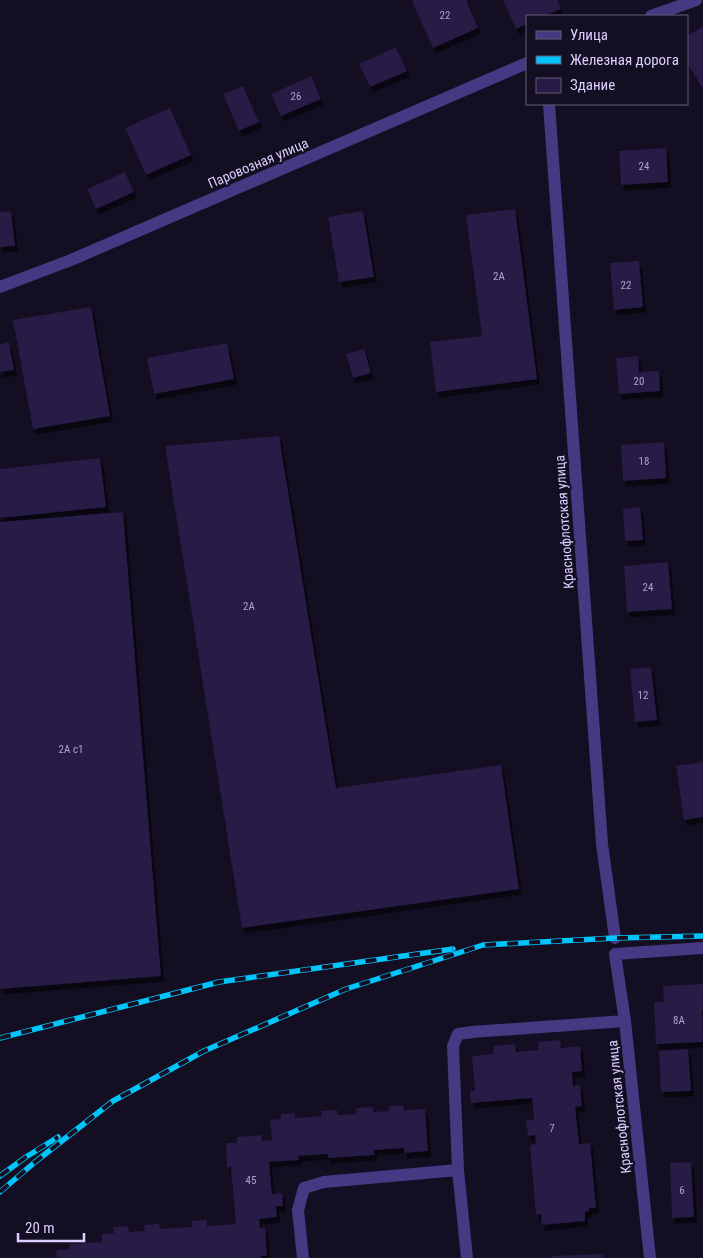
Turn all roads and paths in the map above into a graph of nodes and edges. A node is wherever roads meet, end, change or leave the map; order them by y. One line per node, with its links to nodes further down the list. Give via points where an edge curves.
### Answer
1 (696, 0): 2 (street)
2 (654, 15)
3 (526, 62): 5 (street, Паровозная улица, via 71,260)
4 (549, 105): 6 (street, Краснофлотская улица, via 602,844)
5 (0, 287)
6 (614, 938)
7 (703, 948): 8 (street, Краснофлотская улица, via 615,954)
8 (625, 1021): 9 (street, via 458,1034 453,1046); 12 (street, Краснофлотская улица)
9 (458, 1170): 10 (street, via 324,1182 304,1188 298,1210); 11 (street)
10 (303, 1258)
11 (467, 1258)
12 (650, 1258)

